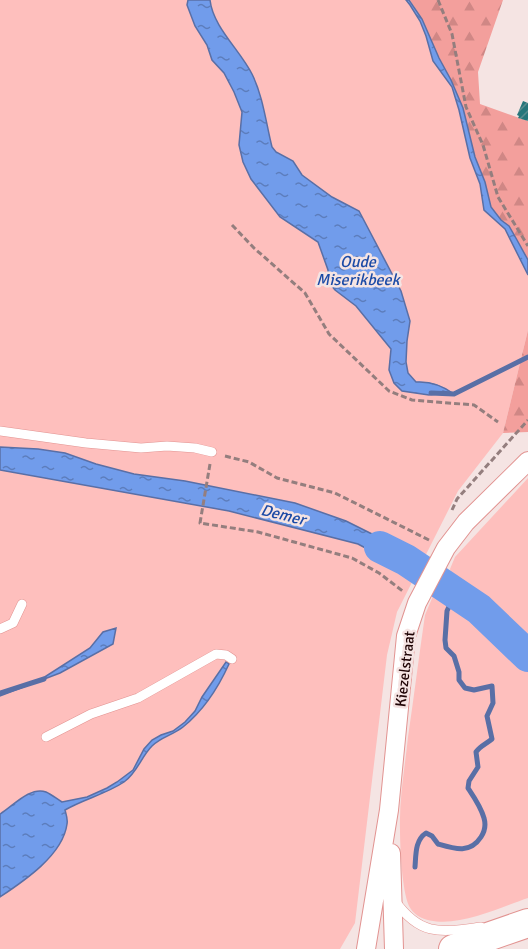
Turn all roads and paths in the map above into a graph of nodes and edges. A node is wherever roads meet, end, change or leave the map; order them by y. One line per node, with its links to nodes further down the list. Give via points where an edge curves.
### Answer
1 (438, 0): 3 (path, via 452,34 466,107 483,145 498,197)
2 (232, 225): 5 (path, via 305,293 329,334 389,391 412,400 474,405)
3 (528, 246)
4 (528, 420): 10 (path)
5 (498, 422)
6 (0, 431): 7 (lane, via 86,444 167,446)
7 (212, 452): 11 (path, via 249,462 277,478 335,493)
8 (528, 461): 11 (street, Kiezelstraat, via 466,522 446,548)
9 (209, 467): 12 (path, via 201,523 258,532 352,558)
10 (481, 473)
11 (438, 551): 12 (street, Kiezelstraat)
12 (419, 600): 17 (street, Kiezelstraat, via 406,636)
13 (22, 604): 14 (lane, via 13,623)
14 (0, 629)
15 (232, 659): 16 (lane, via 216,654 138,698 91,714)
16 (46, 737)
17 (389, 810): 18 (street, Kiezelstraat); 20 (street, Kiezelstraat)
18 (392, 898): 19 (lane, via 405,915 434,930); 21 (street, Kiezelstraat)
19 (528, 922): 22 (highway)
20 (366, 949)
21 (394, 949)
22 (453, 949)

